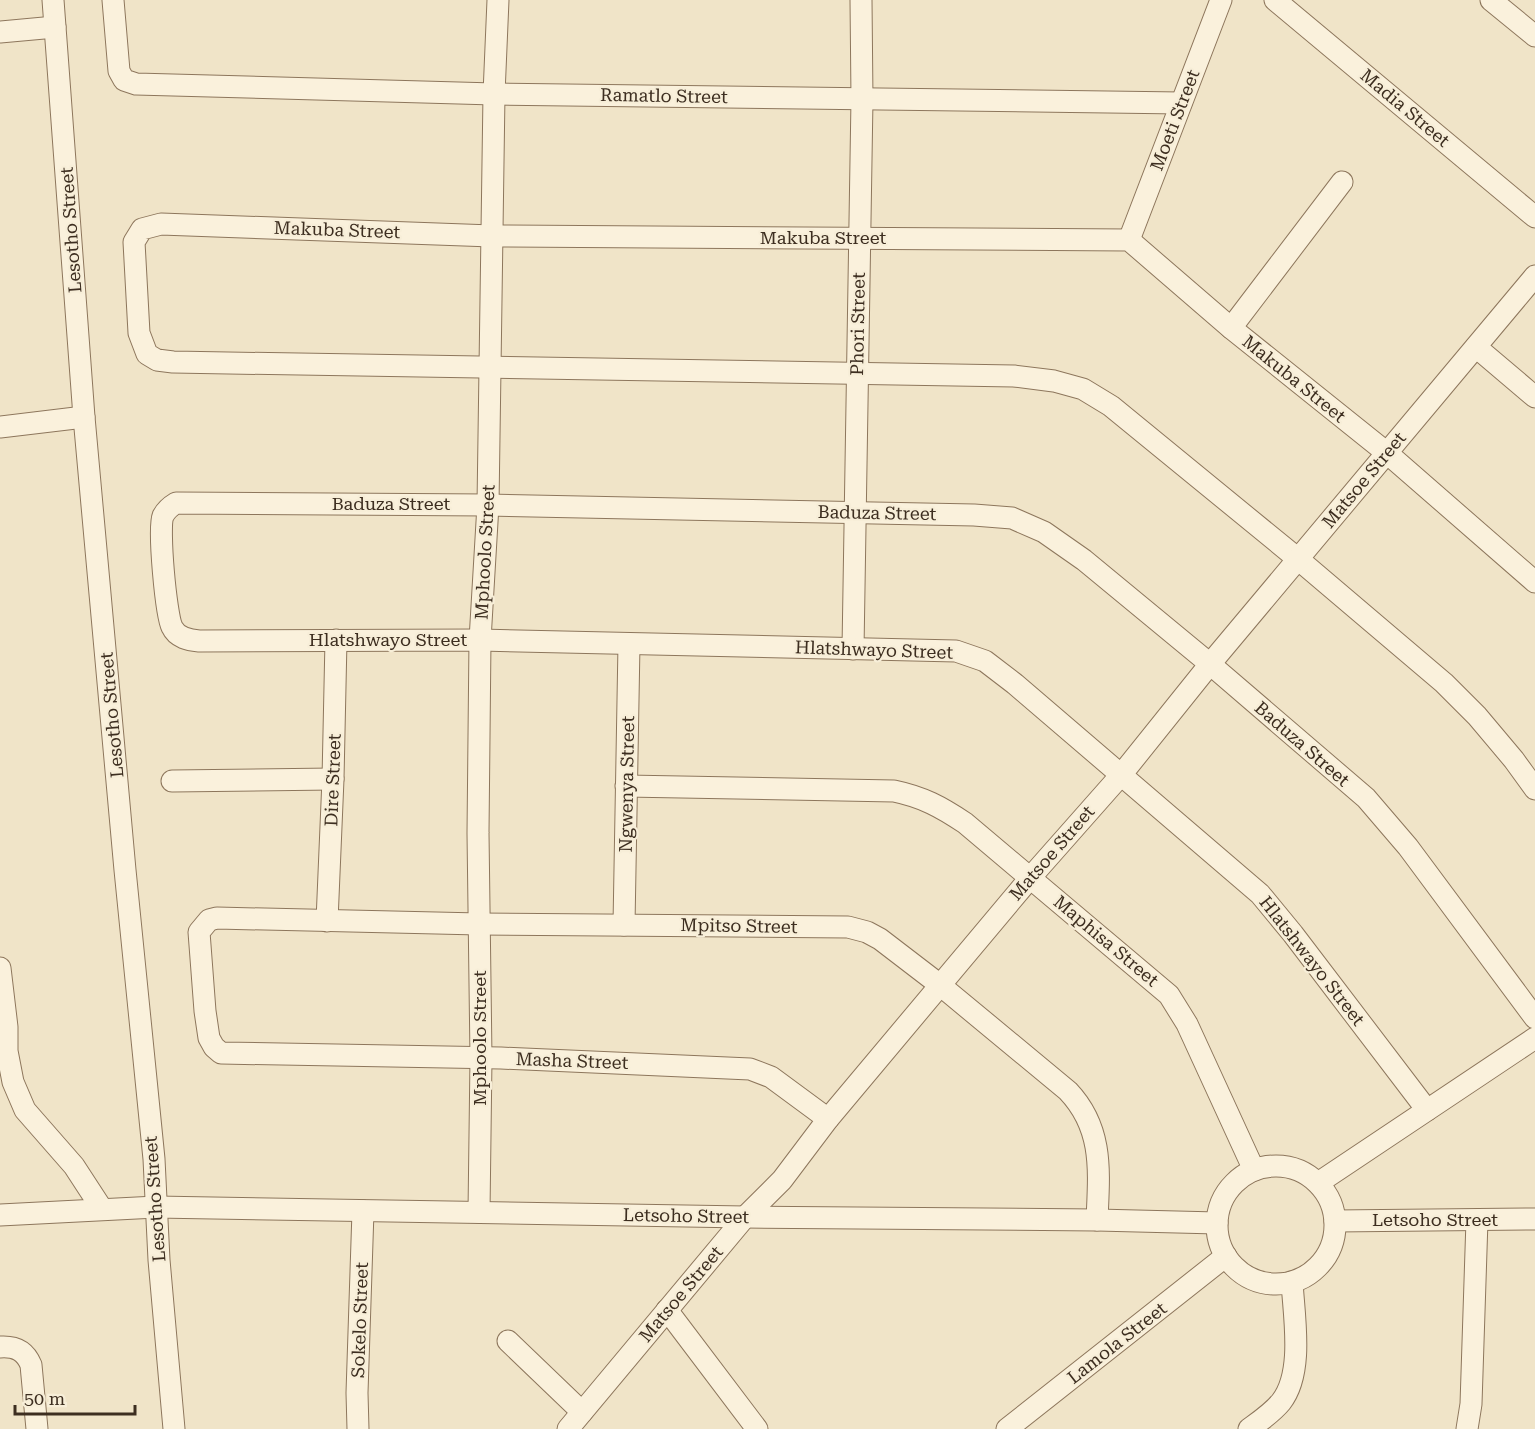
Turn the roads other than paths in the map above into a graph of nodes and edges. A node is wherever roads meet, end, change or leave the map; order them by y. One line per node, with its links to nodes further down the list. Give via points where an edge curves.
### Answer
1 (53, 0): 8 (street, Lesotho Street)
2 (113, 0): 11 (street, Ramatlo Street, via 119,71 124,80 136,84)
3 (498, 0): 11 (street, Mphoolo Street)
4 (861, 0): 12 (street, Phori Street)
5 (1221, 0): 13 (street, Moeti Street)
6 (1275, 0): 15 (street, Madia Street)
7 (1491, 0): 10 (street)
8 (55, 27): 9 (street); 25 (street, Lesotho Street)
9 (0, 32)
10 (1535, 36)
11 (494, 94): 12 (street, Ramatlo Street); 16 (street, Mphoolo Street)
12 (862, 99): 13 (street, Ramatlo Street); 17 (street, Phori Street)
13 (1181, 103): 18 (street, Moeti Street)
14 (1342, 182): 20 (street)
15 (1535, 217)
16 (492, 236): 17 (street, Makuba Street); 22 (street, Mphoolo Street); 22 (street, Makuba Street, via 161,224 142,229 134,242 139,333 147,354 157,360)
17 (860, 238): 18 (street, Makuba Street); 23 (street, Phori Street)
18 (1129, 240): 20 (street, Makuba Street)
19 (1535, 276): 21 (street, Matsoe Street)
20 (1231, 328): 27 (street, Makuba Street)
21 (1476, 347): 24 (street); 27 (street, Matsoe Street)
22 (490, 367): 23 (street); 28 (street, Mphoolo Street)
23 (858, 372): 29 (street, Phori Street); 30 (street, via 1014,376 1083,389 1111,406)
24 (1535, 397)
25 (84, 417): 26 (street); 58 (street, Lesotho Street)
26 (0, 428)
27 (1387, 453): 30 (street, Matsoe Street); 31 (street, Makuba Street)
28 (488, 505): 29 (street, Baduza Street); 33 (street, Mphoolo Street); 34 (street, Baduza Street, via 176,502 163,517 161,530 169,612 172,628 178,635)
29 (855, 513): 36 (street, Phori Street); 37 (street, Baduza Street, via 1012,518 1044,532 1084,560)
30 (1298, 558): 37 (street, Matsoe Street); 42 (street, via 1444,683 1477,716)
31 (1535, 582)
32 (336, 640): 33 (street, Hlatshwayo Street); 34 (street, Hlatshwayo Street); 39 (street, Dire Street)
33 (480, 640): 35 (street, Hlatshwayo Street); 45 (street, Mphoolo Street)
34 (199, 641)
35 (629, 644): 36 (street, Hlatshwayo Street); 41 (street, Ngwenya Street)
36 (853, 649): 38 (street, Hlatshwayo Street, via 956,651 986,661)
37 (1210, 664): 38 (street, Matsoe Street); 49 (street, Baduza Street, via 1366,798 1408,847)
38 (1121, 775): 43 (street, Matsoe Street); 53 (street, Hlatshwayo Street, via 1260,894)
39 (333, 779): 40 (street); 44 (street, Dire Street)
40 (172, 781)
41 (626, 786): 43 (street, Maphisa Street, via 894,791 917,795 965,824); 46 (street, Ngwenya Street)
42 (1535, 789)
43 (1030, 878): 48 (street, Matsoe Street); 55 (street, Maphisa Street, via 1174,1002)
44 (327, 921): 45 (street, Mpitso Street); 51 (street, Mpitso Street, via 217,918 209,920 200,932 209,1038 221,1053)
45 (478, 924): 46 (street, Mpitso Street); 52 (street, Mphoolo Street)
46 (624, 925): 48 (street, Mpitso Street, via 848,927 880,939)
47 (0, 968): 59 (street, via 7,1051 17,1092 25,1110 74,1166)
48 (940, 985): 54 (street, Matsoe Street); 66 (street, Mpitso Street, via 1079,1103 1098,1149)
49 (1535, 1018)
50 (1535, 1038): 53 (street)
51 (229, 1055): 52 (street, Masha Street)
52 (481, 1058): 54 (street, Masha Street, via 750,1069 771,1077); 61 (street, Mphoolo Street)
53 (1427, 1110): 57 (street)
54 (828, 1119): 56 (street, Matsoe Street)
55 (1254, 1170): 57 (street, via 1290,1167); 69 (street, via 1228,1191)
56 (782, 1180): 63 (street, Matsoe Street); 64 (street, via 787,1200)
57 (1318, 1183): 68 (street, via 1330,1200)
58 (156, 1206): 59 (street, Letsoho Street); 60 (street, Letsoho Street); 77 (street, Lesotho Street)
59 (102, 1209): 62 (street, Letsoho Street)
60 (363, 1211): 61 (street, Letsoho Street); 78 (street, Sokelo Street)
61 (479, 1212): 63 (street, Letsoho Street)
62 (0, 1215)
63 (745, 1217): 64 (street, Letsoho Street); 72 (street, Matsoe Street)
64 (802, 1217): 66 (street, Letsoho Street)
65 (1535, 1219): 67 (street, Letsoho Street)
66 (1097, 1220): 69 (street, Letsoho Street)
67 (1477, 1220): 68 (street, Letsoho Street); 82 (street)
68 (1335, 1221): 71 (street, via 1333,1241 1325,1259 1311,1273)
69 (1217, 1223): 70 (street)
70 (1226, 1256): 71 (street, via 1255,1280 1273,1284); 80 (street, Lamola Street)
71 (1292, 1282): 81 (street, via 1296,1363 1293,1378 1281,1402)
72 (667, 1310): 75 (street, Matsoe Street); 79 (street)
73 (508, 1341): 75 (street)
74 (0, 1347): 76 (street, via 21,1350 28,1356)
75 (574, 1423)
76 (37, 1429)
77 (174, 1429)
78 (358, 1429)
79 (757, 1429)
80 (1007, 1429)
81 (1249, 1429)
82 (1467, 1429)

